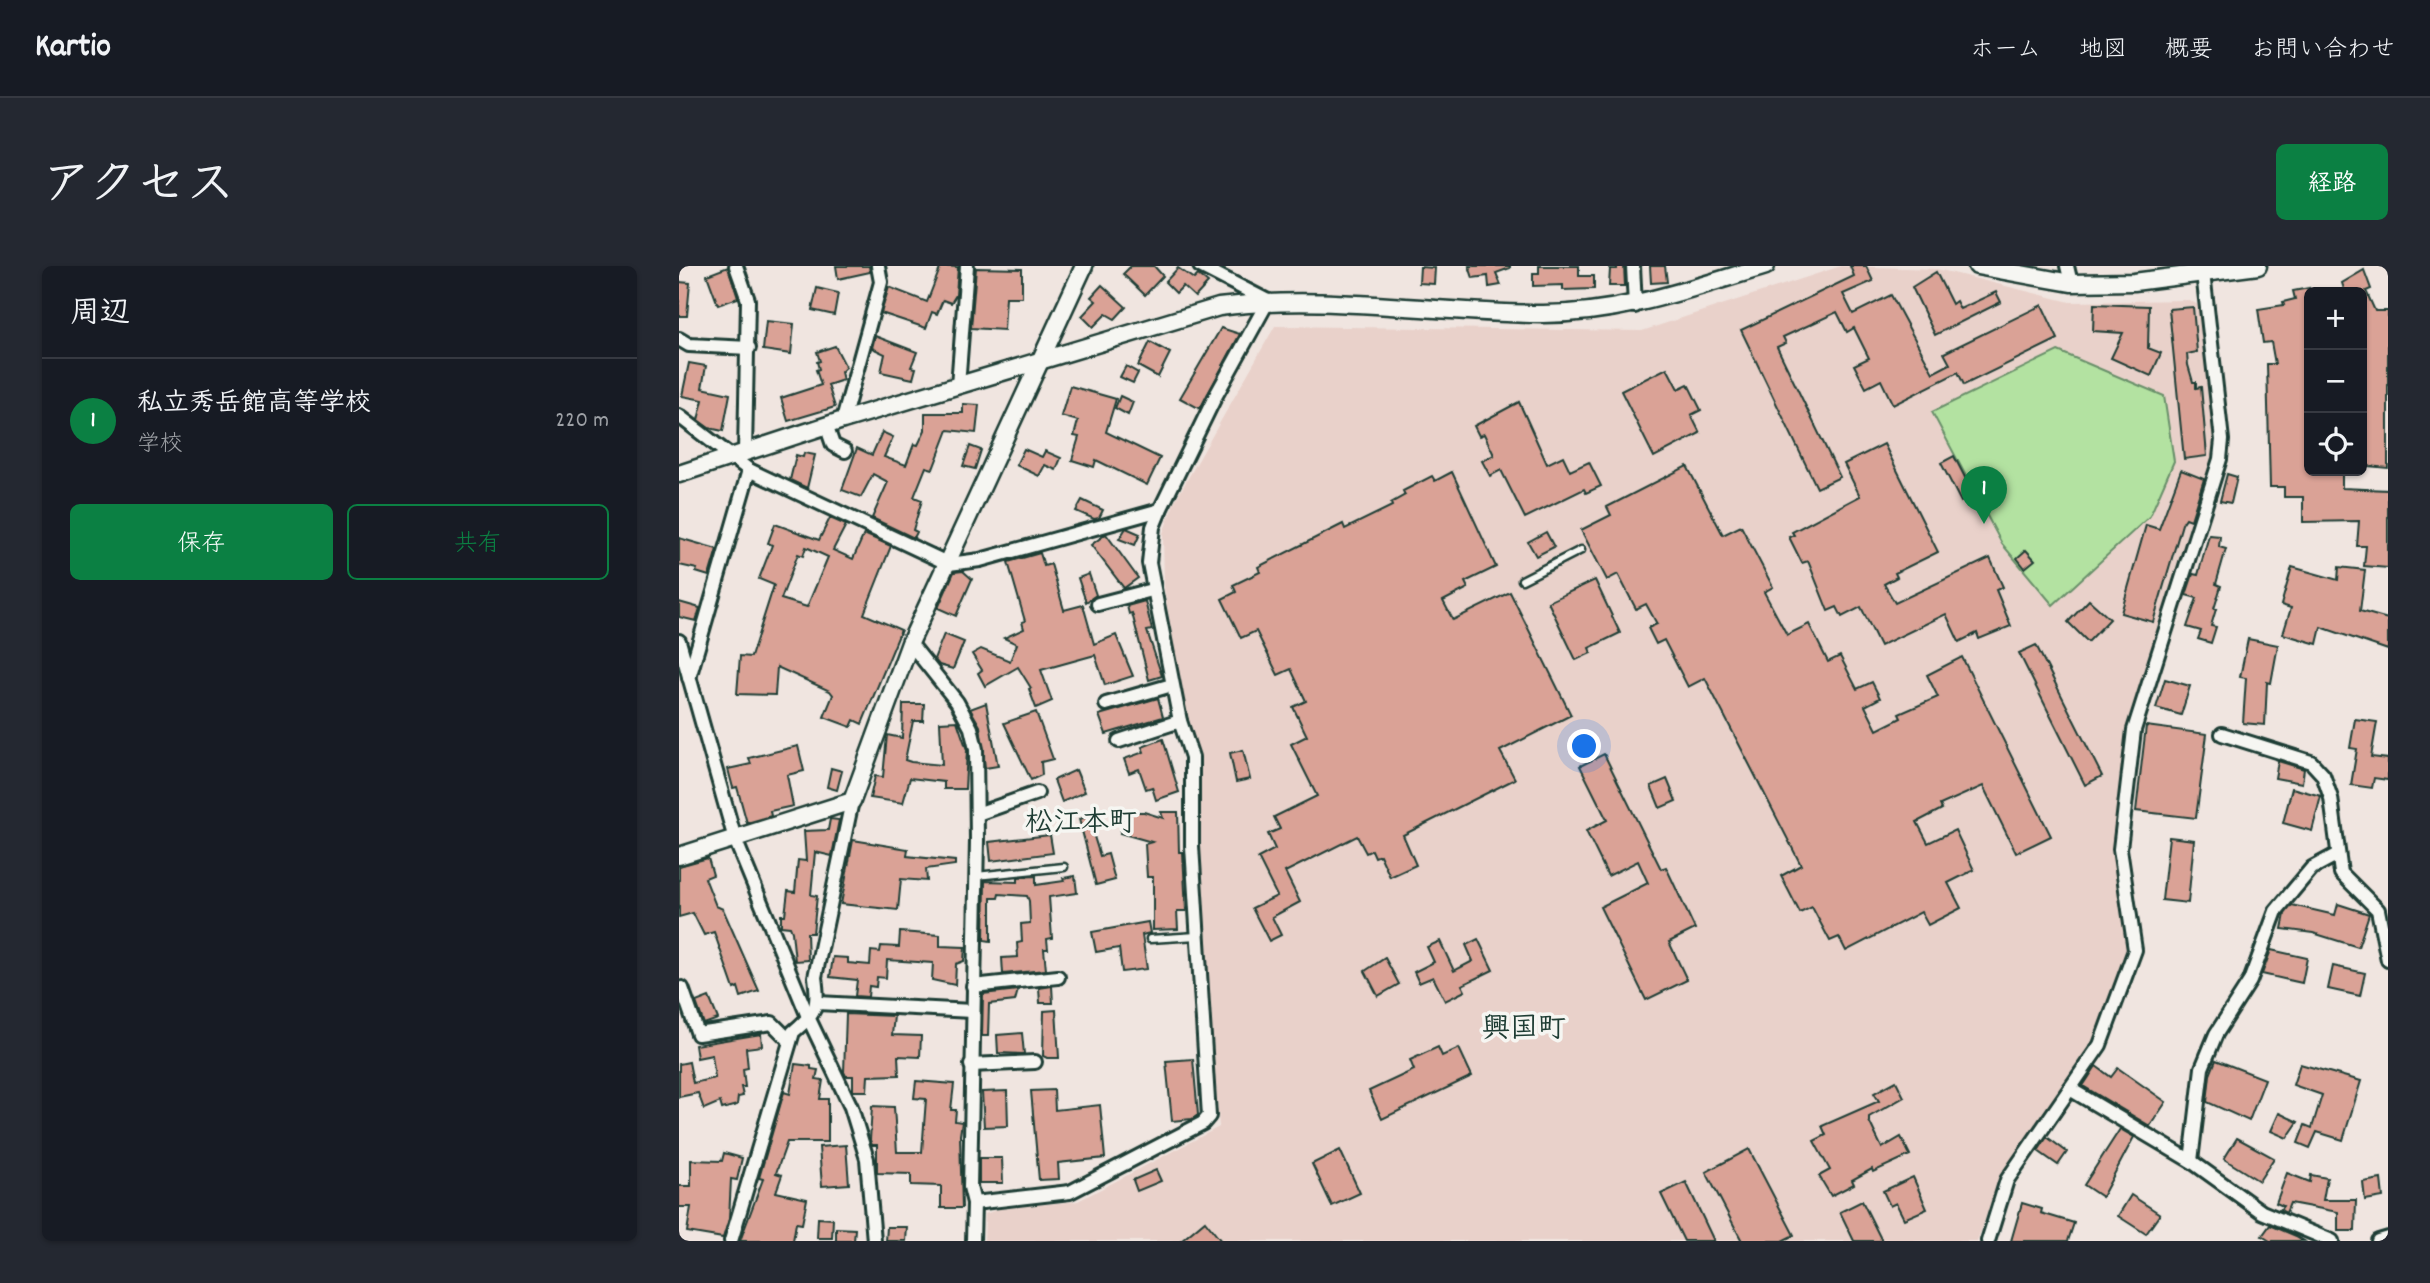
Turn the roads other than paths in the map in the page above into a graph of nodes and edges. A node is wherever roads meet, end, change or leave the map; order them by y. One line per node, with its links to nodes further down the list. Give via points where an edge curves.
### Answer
1 (736, 266): 16 (street, via 748,300)
2 (878, 266): 20 (street, via 881,282)
3 (967, 266): 18 (street)
4 (1084, 266): 17 (street)
5 (1200, 266): 13 (street)
6 (1633, 266): 14 (street)
7 (1766, 266): 14 (street)
8 (1977, 266): 12 (street)
9 (2067, 266): 12 (street)
10 (2258, 266): 11 (street)
11 (2203, 273): 12 (street, via 2134,282); 60 (street, via 2222,440 2220,459 2134,730 2120,849 2135,950 2100,1045)
12 (2071, 283)
13 (1268, 301): 14 (street, via 1545,314); 17 (street, via 1219,307); 26 (street)
14 (1635, 306)
15 (679, 339): 16 (street, via 689,345)
16 (749, 348): 23 (street)
17 (1040, 360): 18 (street); 28 (street)
18 (958, 386): 20 (street)
19 (679, 416): 23 (street)
20 (843, 420): 21 (street)
21 (827, 425): 22 (street, via 833,445); 23 (street)
22 (845, 451)
23 (738, 454): 24 (street); 25 (street)
24 (749, 470): 28 (street); 34 (street)
25 (679, 474)
26 (1160, 510): 28 (street, via 980,560); 30 (street, via 1149,563)
27 (1581, 550): 29 (lane)
28 (949, 564): 33 (street)
29 (1522, 580)
30 (1152, 590): 31 (street); 35 (street)
31 (1098, 604)
32 (679, 641): 34 (street)
33 (910, 643): 41 (street); 42 (street, via 957,702 971,728 976,749)
34 (689, 678): 43 (street)
35 (1172, 685): 36 (street); 37 (street)
36 (1106, 704)
37 (1180, 722): 39 (street); 48 (street, via 1192,757)
38 (2222, 734): 44 (street, via 2311,762 2323,775 2331,798)
39 (1119, 741)
40 (1037, 793): 42 (street)
41 (852, 801): 43 (street); 54 (street, via 815,977)
42 (977, 814): 47 (street)
43 (735, 839): 45 (street); 56 (street)
44 (2338, 855): 50 (street, via 2341,873 2378,910); 61 (street, via 2312,868 2276,911 2250,981 2216,1034 2202,1068)
45 (679, 856)
46 (1064, 867): 47 (lane)
47 (976, 876): 52 (street)
48 (1198, 936): 49 (lane); 62 (street, via 1209,1116 1069,1192)
49 (1150, 939)
50 (2388, 960)
51 (1058, 977): 52 (street)
52 (973, 986): 55 (street)
53 (679, 989): 57 (street, via 698,1034 772,1024)
54 (818, 1003): 55 (street); 56 (street)
55 (972, 1011): 59 (street)
56 (809, 1019): 57 (street, via 793,1032); 65 (street, via 851,1107 867,1159)
57 (790, 1041): 64 (street)
58 (1035, 1062): 59 (street)
59 (971, 1065): 62 (street, via 970,1187)
60 (2070, 1089): 61 (street); 67 (street, via 2007,1180)
61 (2191, 1161): 68 (street, via 2262,1212)
62 (974, 1203): 66 (street)
63 (2388, 1238): 69 (street)
64 (731, 1241)
65 (874, 1241)
66 (973, 1241)
67 (1988, 1241)
68 (2332, 1241)
69 (2378, 1241)

